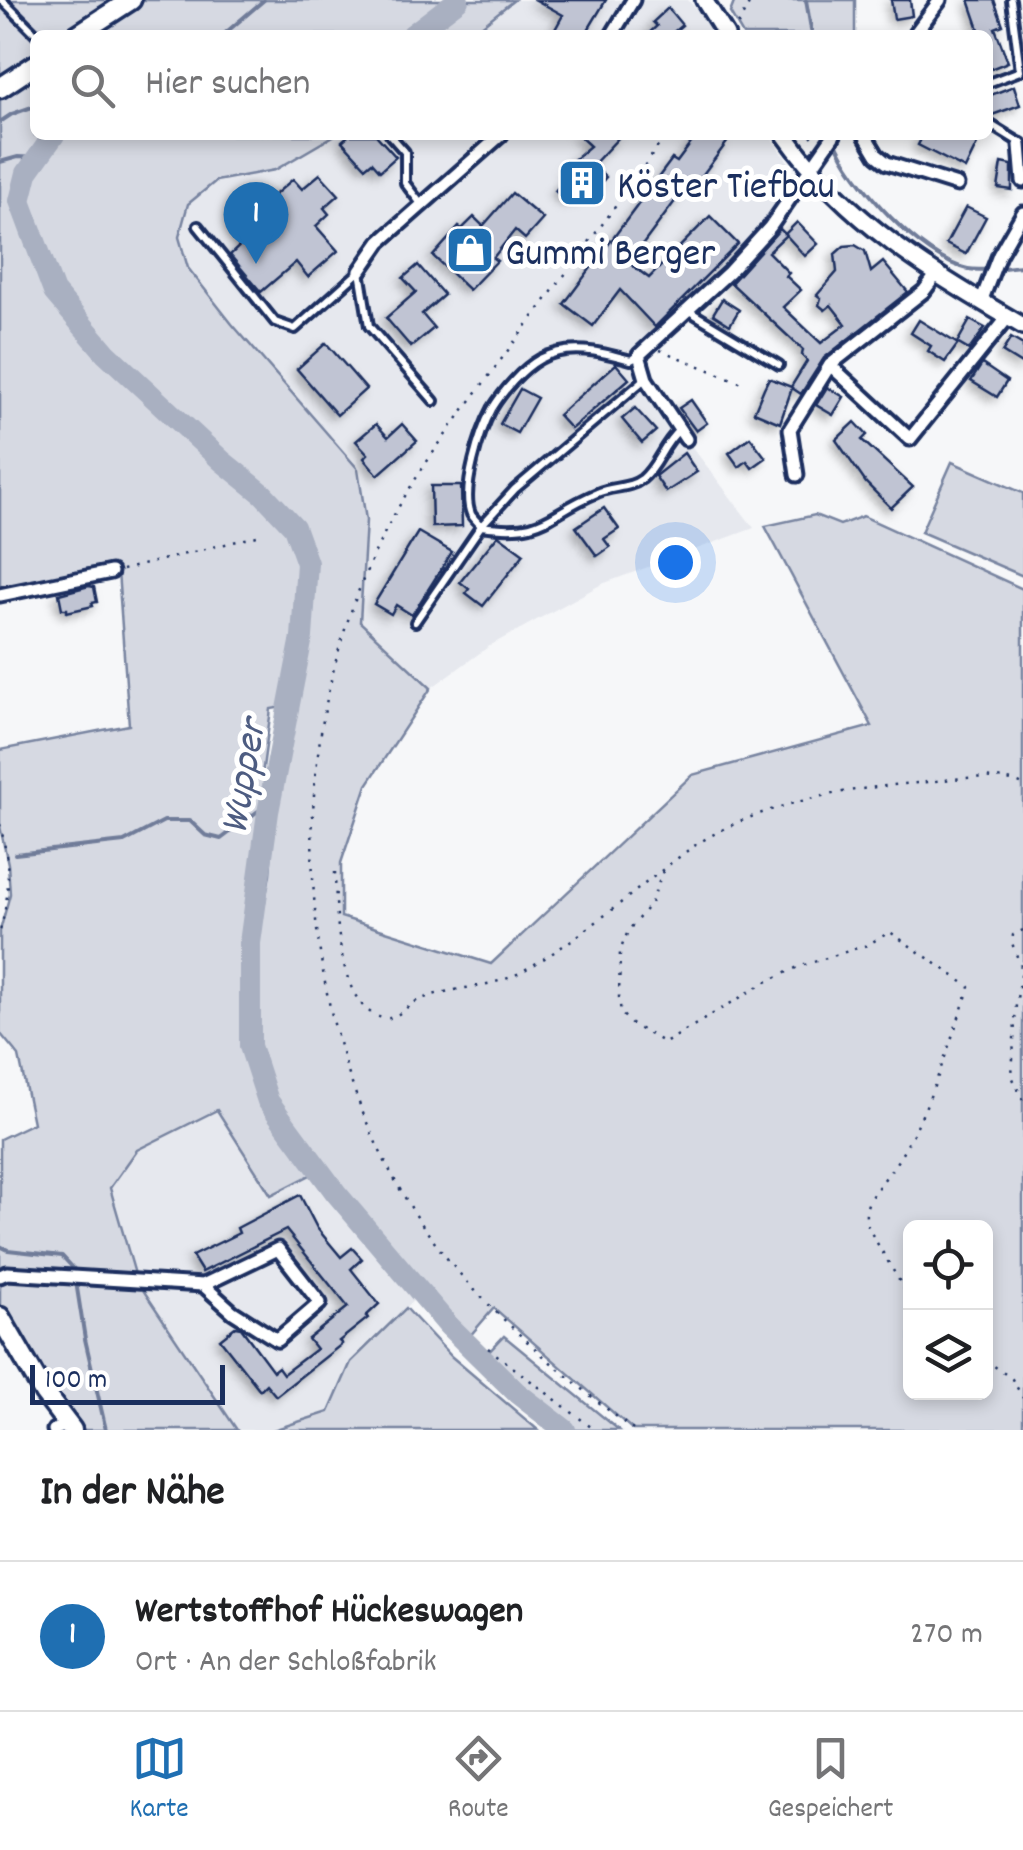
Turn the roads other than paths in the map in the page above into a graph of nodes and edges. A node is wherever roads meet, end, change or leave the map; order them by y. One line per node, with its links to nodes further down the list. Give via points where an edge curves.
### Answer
1 (2, 0): 8 (lane)
2 (131, 0): 9 (main road)
3 (633, 0): 10 (street)
4 (704, 0): 11 (street)
5 (940, 0): 7 (street)
6 (1011, 0): 14 (lane, via 1020,71)
7 (929, 6): 12 (street)
8 (33, 30)
9 (84, 30)
10 (615, 30)
11 (723, 30)
12 (917, 30)
13 (30, 68): 15 (main road)
14 (993, 80)
15 (0, 88)
16 (993, 126): 22 (lane)
17 (395, 140): 26 (lane, via 406,152 405,183)
18 (495, 140): 26 (street)
19 (789, 140): 23 (street)
20 (830, 140): 23 (street)
21 (868, 140): 25 (street, via 887,163)
22 (1021, 144): 24 (street)
23 (810, 167): 30 (street, via 872,230); 32 (street, via 770,228)
24 (1023, 181)
25 (957, 185)
26 (421, 205): 29 (street)
27 (1023, 214): 31 (street)
28 (198, 226): 29 (lane, via 276,322 295,329)
29 (360, 271): 39 (lane, via 369,326)
30 (936, 275): 31 (street); 37 (street)
31 (981, 302): 33 (street)
32 (689, 311): 35 (street); 36 (lane)
33 (1008, 317): 34 (street); 37 (street, via 910,438)
34 (1023, 326)
35 (640, 355): 38 (street); 42 (lane, via 631,360 567,351 541,358 512,382 491,411 467,486 471,514)
36 (779, 364)
37 (830, 365): 41 (street, via 790,428)
38 (646, 378): 40 (street); 42 (lane)
39 (434, 402)
40 (683, 434): 42 (lane, via 663,446 637,482 595,493 539,526)
41 (797, 475)
42 (481, 526): 45 (lane)
43 (111, 572): 44 (street)
44 (0, 595)
45 (415, 622)
46 (0, 1276): 47 (street)
47 (204, 1285): 47 (street, via 277,1340 320,1303 278,1249)
48 (0, 1317): 49 (main road)
49 (65, 1428)

